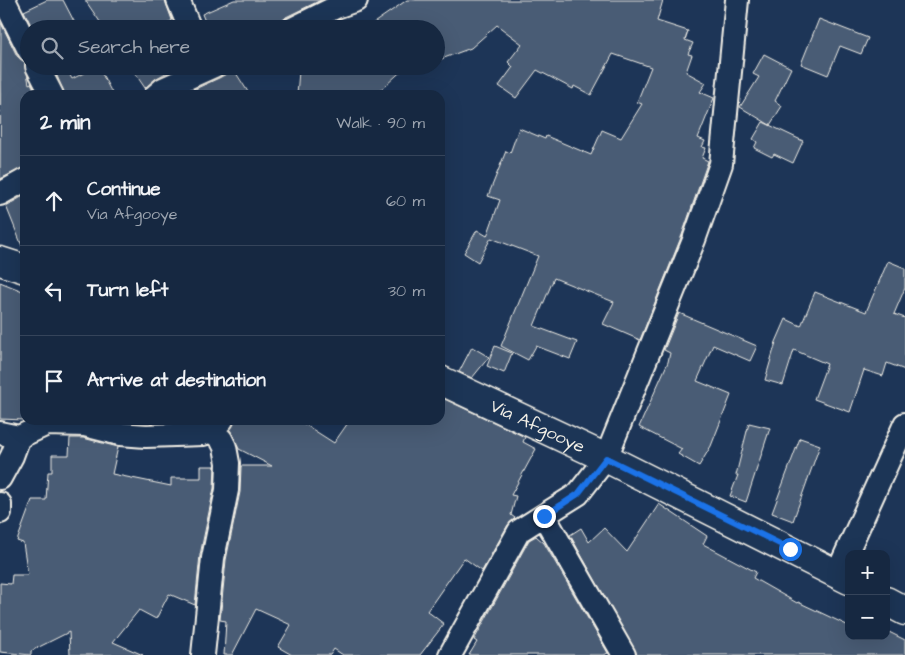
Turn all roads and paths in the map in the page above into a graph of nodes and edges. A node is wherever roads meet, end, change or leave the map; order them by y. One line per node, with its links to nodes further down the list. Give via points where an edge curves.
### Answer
1 (4, 0): 7 (street)
2 (178, 0): 5 (street)
3 (356, 0): 6 (street)
4 (737, 0): 22 (street, via 721,164 694,240)
5 (186, 20)
6 (310, 20)
7 (20, 32)
8 (42, 75): 10 (street)
9 (192, 75): 11 (street)
10 (49, 90)
11 (162, 90)
12 (20, 183): 13 (street)
13 (0, 194)
14 (0, 261): 15 (main road)
15 (20, 267)
16 (445, 382): 22 (main road, Via Afgooye)
17 (905, 424): 27 (street)
18 (44, 425): 21 (street)
19 (84, 425): 20 (street, via 120,434 146,436 204,434)
20 (217, 426): 30 (street, via 228,463 227,490 213,558)
21 (10, 435): 23 (street, via 12,456)
22 (606, 458): 26 (street, via 578,494); 27 (main road, Via Afgooye)
23 (0, 478)
24 (0, 504): 25 (street)
25 (0, 512)
26 (544, 516): 31 (street, via 519,531); 32 (street)
27 (843, 577)
28 (890, 602): 29 (main road)
29 (905, 611)
30 (203, 655)
31 (450, 655)
32 (624, 655)

